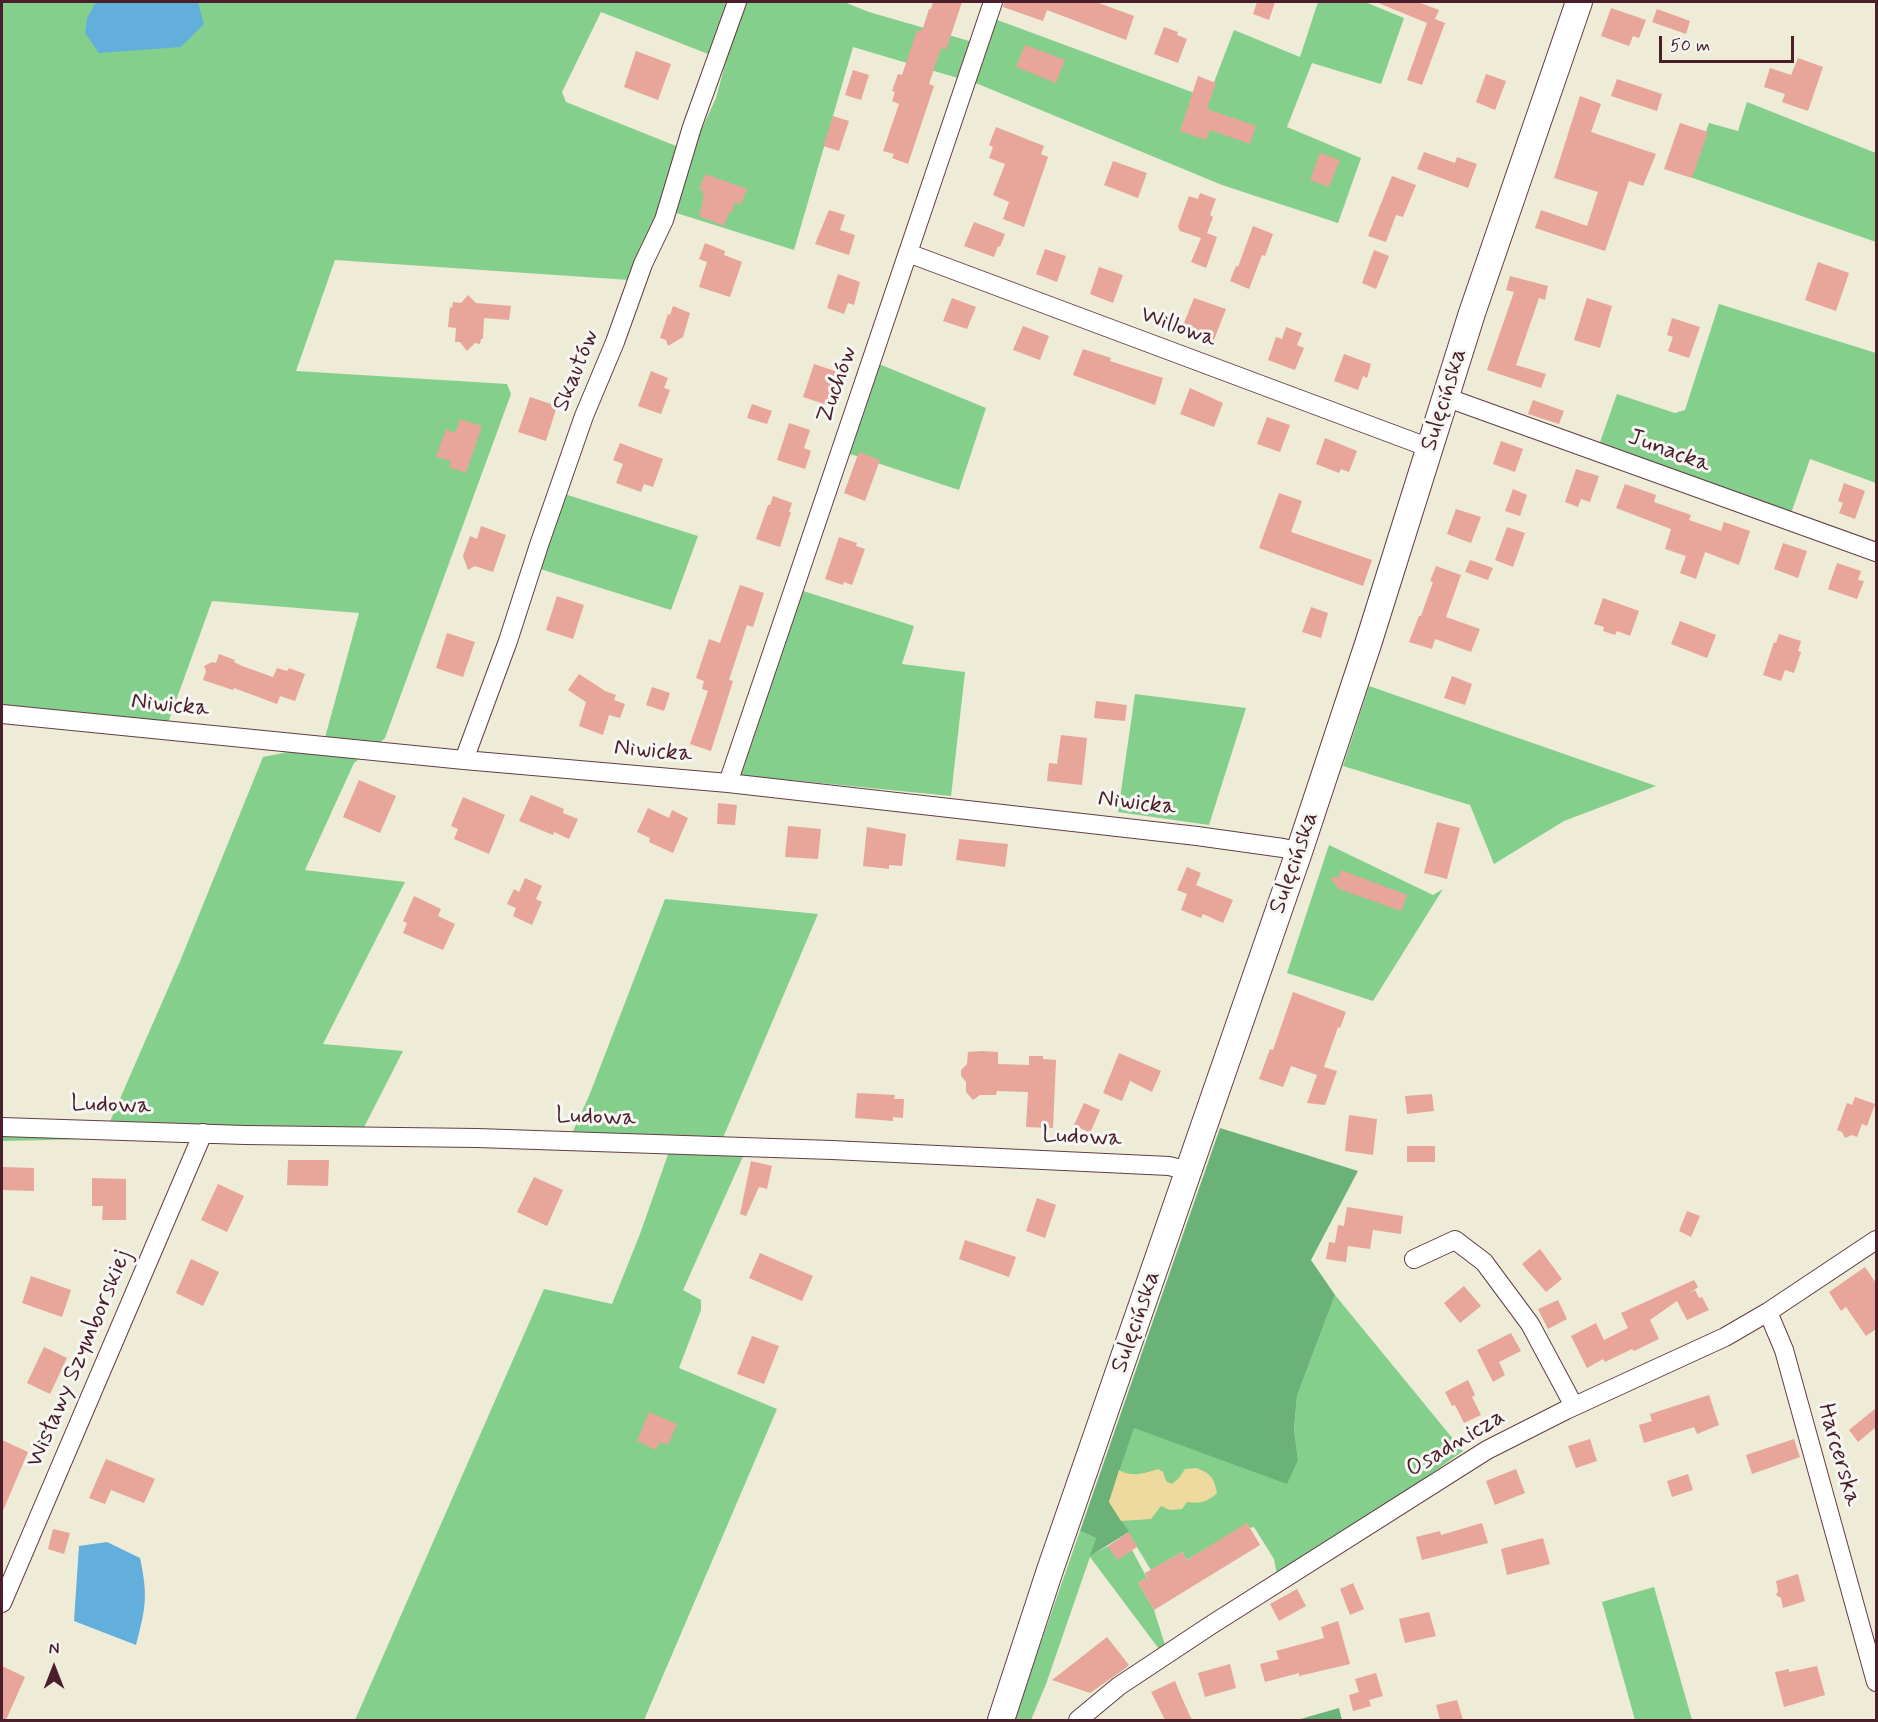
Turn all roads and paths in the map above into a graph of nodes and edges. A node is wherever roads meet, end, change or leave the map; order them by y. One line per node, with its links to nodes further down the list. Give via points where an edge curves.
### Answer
1 (737, 2): 9 (street, Skautów, via 664,220 584,417)
2 (993, 2): 4 (street, Zuchów)
3 (1579, 2): 5 (street, Sulęcińska)
4 (908, 253): 6 (street, Willowa); 10 (street, Zuchów)
5 (1445, 397): 6 (street, Sulęcińska); 7 (street, Junacka)
6 (1430, 448): 11 (street, Sulęcińska)
7 (1876, 552)
8 (2, 714): 9 (street, Niwicka)
9 (464, 760): 10 (street, Niwicka)
10 (728, 783): 11 (street, Niwicka, via 1197,836)
11 (1299, 852): 14 (street, Sulęcińska)
12 (2, 1127): 13 (street, Ludowa)
13 (203, 1133): 14 (street, Ludowa, via 832,1150 1169,1166); 19 (street, Wisławy Szymborskiej)
14 (1189, 1171): 21 (street, Sulęcińska)
15 (1876, 1240): 17 (street, Osadnicza)
16 (1414, 1259): 18 (street, via 1455,1240 1484,1262 1530,1324)
17 (1768, 1312): 18 (street, Osadnicza, via 1725,1337); 20 (street, Harcerska, via 1784,1350)
18 (1574, 1407): 22 (street, Osadnicza, via 1487,1450 1211,1625 1119,1686)
19 (2, 1603)
20 (1876, 1682)
21 (1001, 1720)
22 (1078, 1720)

